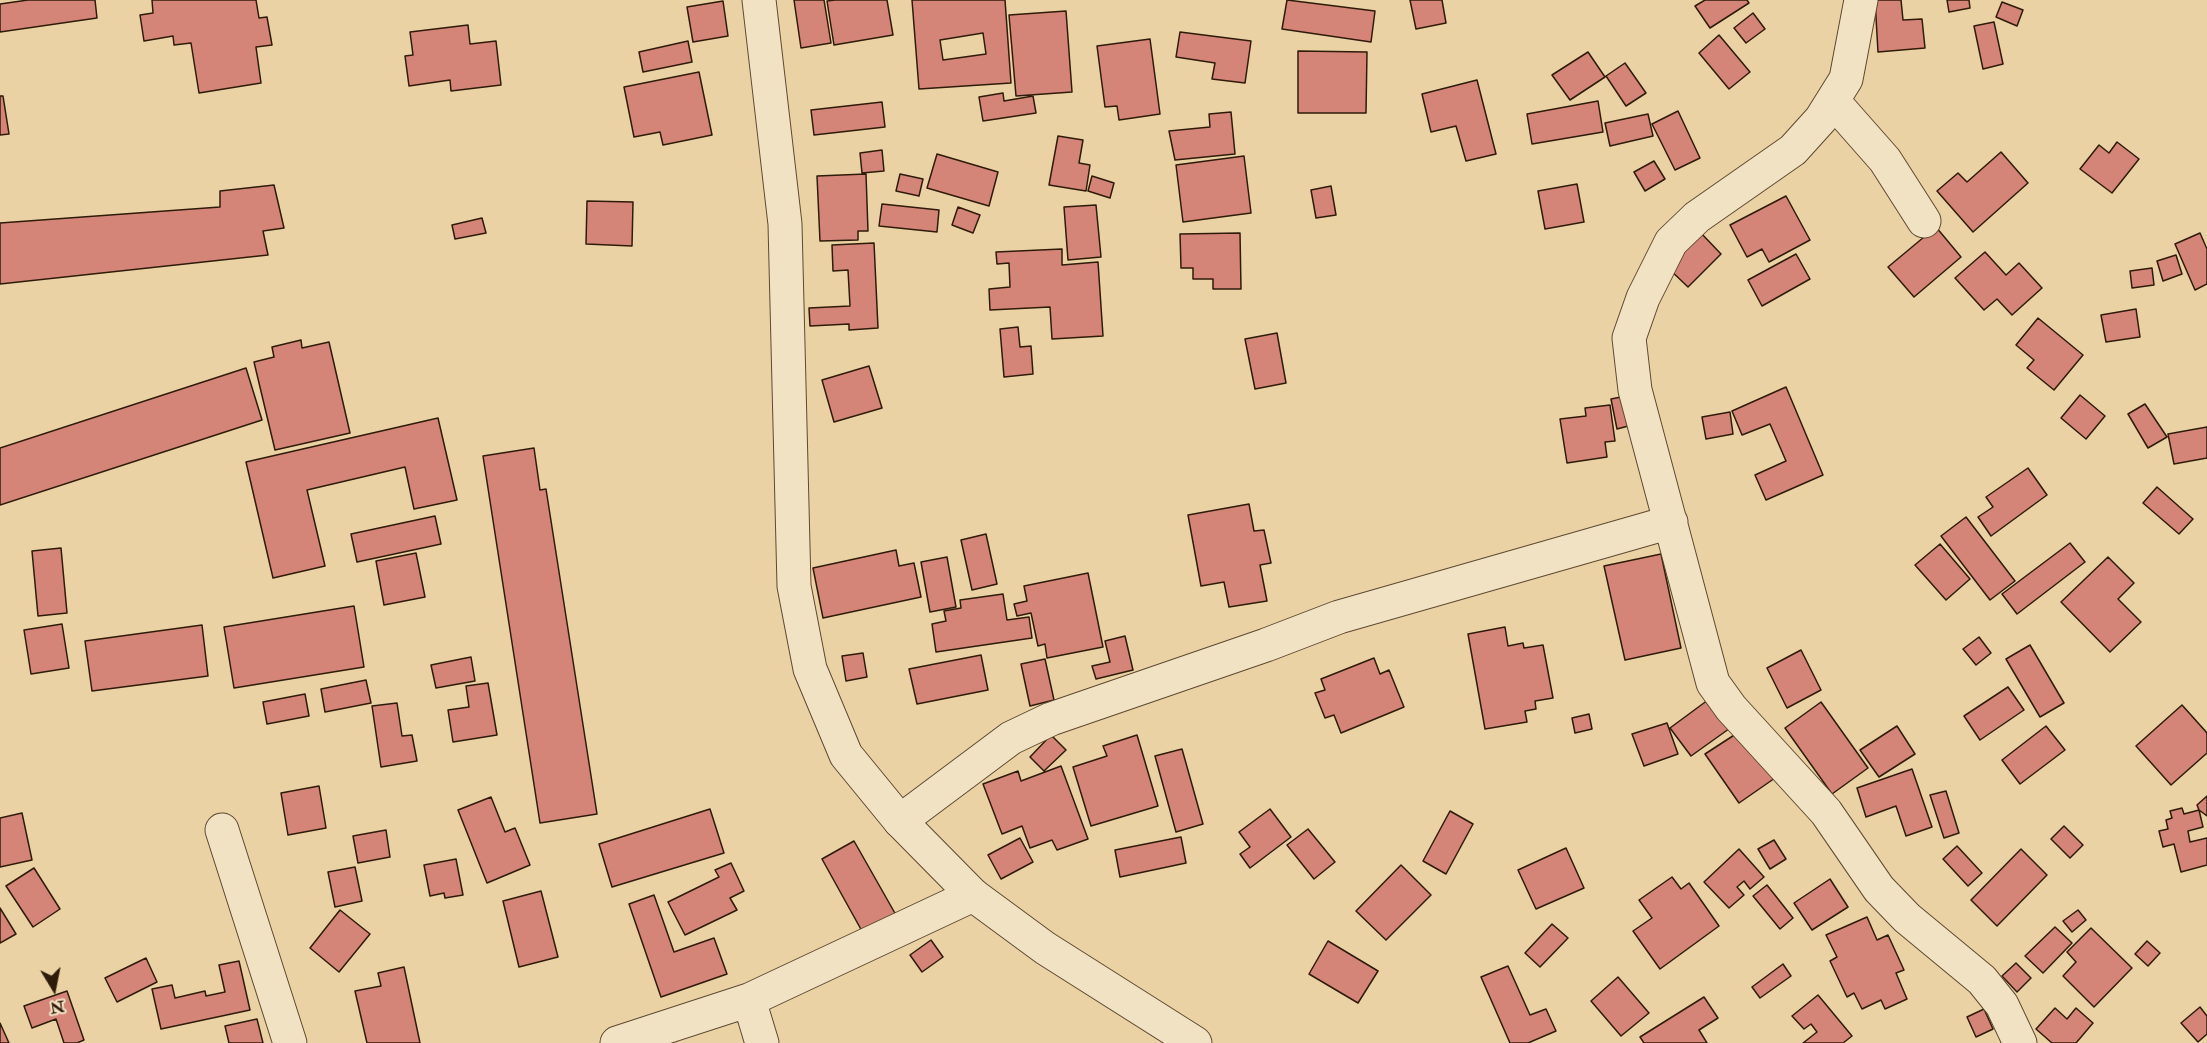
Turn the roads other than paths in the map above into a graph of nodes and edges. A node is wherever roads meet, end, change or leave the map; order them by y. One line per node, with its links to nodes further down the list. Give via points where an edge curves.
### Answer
1 (759, 0): 6 (street, via 785,224 794,586 810,669 846,755)
2 (1861, 0): 3 (street, via 1851,61)
3 (1833, 101): 4 (street, via 1885,160); 5 (street, via 1793,150 1697,218 1671,242 1643,298 1629,338 1635,390)
4 (1924, 221)
5 (1671, 522): 6 (street, via 1339,617 1051,719 1011,738); 14 (street, via 1713,683 1826,812 1879,889 1907,918 1982,980 2002,1005)
6 (900, 821): 8 (street)
7 (222, 830): 10 (street)
8 (973, 895): 9 (street); 13 (street, via 1045,948)
9 (748, 1000): 11 (street); 12 (street)
10 (291, 1043)
11 (617, 1043)
12 (762, 1043)
13 (1195, 1043)
14 (2020, 1043)

